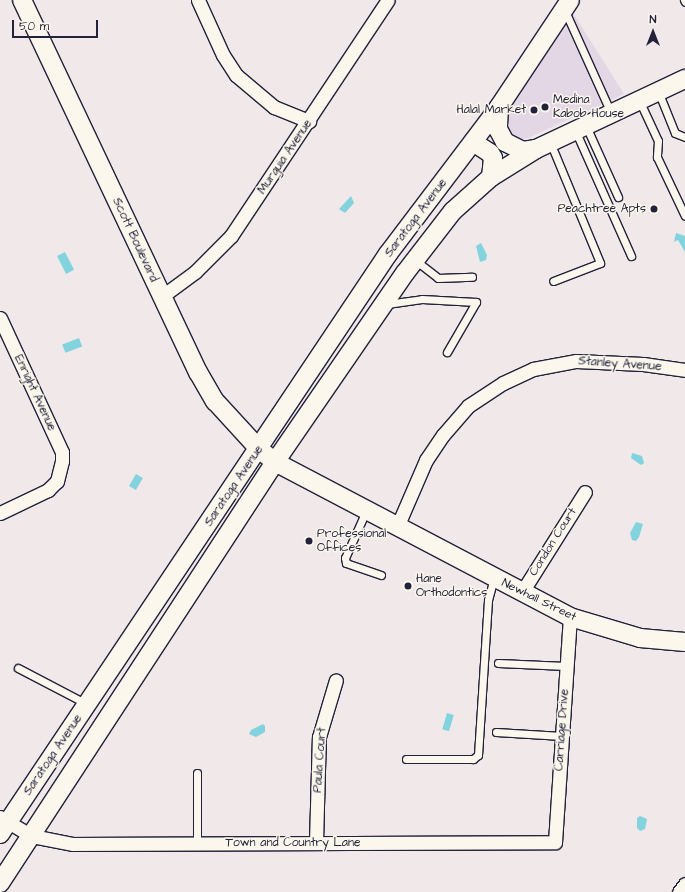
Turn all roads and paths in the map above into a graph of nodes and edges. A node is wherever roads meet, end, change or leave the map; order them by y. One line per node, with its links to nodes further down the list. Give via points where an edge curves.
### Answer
1 (22, 0): 22 (main road, Scott Boulevard)
2 (198, 0): 10 (street, via 223,55 236,75 253,92 274,107)
3 (388, 0): 10 (street, Murguia Avenue)
4 (567, 4): 8 (main road, Saratoga Avenue); 9 (lane)
5 (685, 79): 6 (main road, Saratoga Avenue)
6 (658, 91): 7 (main road, Saratoga Avenue); 12 (lane, via 675,133)
7 (639, 100): 9 (main road, Saratoga Avenue); 17 (lane, via 658,141 657,157)
8 (499, 107): 13 (main road, Saratoga Avenue); 14 (main road, via 498,129 505,142 523,151)
9 (612, 113): 11 (main road, Saratoga Avenue)
10 (309, 122): 22 (street, Murguia Avenue, via 231,236 205,264)
11 (580, 128): 14 (main road, Saratoga Avenue); 16 (lane); 18 (lane)
12 (685, 136)
13 (473, 142): 15 (main road, via 490,153 493,158); 27 (main road, Saratoga Avenue, via 388,254)
14 (543, 145): 15 (main road, Saratoga Avenue); 21 (lane, via 600,263)
15 (491, 177): 19 (main road, Saratoga Avenue, via 453,210)
16 (618, 196)
17 (685, 216)
18 (631, 256)
19 (415, 260): 20 (lane, via 438,278); 23 (main road, Saratoga Avenue)
20 (472, 277)
21 (553, 281)
22 (161, 296): 27 (main road, Scott Boulevard, via 215,400)
23 (383, 305): 25 (lane, via 422,299 476,302); 28 (main road, Saratoga Avenue)
24 (0, 318): 31 (street, Enright Avenue, via 62,452 62,470 48,490)
25 (447, 352)
26 (685, 370): 32 (street, Stanley Avenue, via 636,363 576,361 533,369 503,383 468,406 443,435 426,460)
27 (259, 449): 28 (main road, Scott Boulevard); 42 (main road, Saratoga Avenue)
28 (274, 462): 30 (main road, Newhall Street); 48 (main road, Saratoga Avenue)
29 (585, 492): 35 (street, Condon Court)
30 (366, 511): 32 (main road, Newhall Street); 33 (lane, via 345,558 346,563)
31 (0, 513)
32 (397, 527): 34 (main road, Newhall Street)
33 (381, 575)
34 (494, 578): 35 (main road, Newhall Street); 45 (lane, via 488,600 478,756 473,759)
35 (522, 592): 36 (main road, Newhall Street)
36 (570, 617): 37 (main road, Newhall Street, via 640,638); 39 (street, Carriage Drive)
37 (685, 642)
38 (498, 663): 39 (lane)
39 (566, 666): 44 (street, Carriage Drive)
40 (18, 668): 42 (lane)
41 (336, 680): 49 (street, Paula Court, via 319,737)
42 (87, 704): 47 (main road, Saratoga Avenue)
43 (496, 732): 44 (lane)
44 (562, 736): 50 (street, Carriage Drive)
45 (406, 759)
46 (197, 773): 51 (lane)
47 (3, 824): 48 (street, Town and Country Lane)
48 (32, 836): 51 (street, Town and Country Lane, via 73,844); 52 (main road, Saratoga Avenue)
49 (316, 842): 50 (street, Town and Country Lane); 51 (street, Town and Country Lane)
50 (555, 842)
51 (197, 844)
52 (0, 883)
53 (685, 884): 54 (street)
54 (679, 892)

